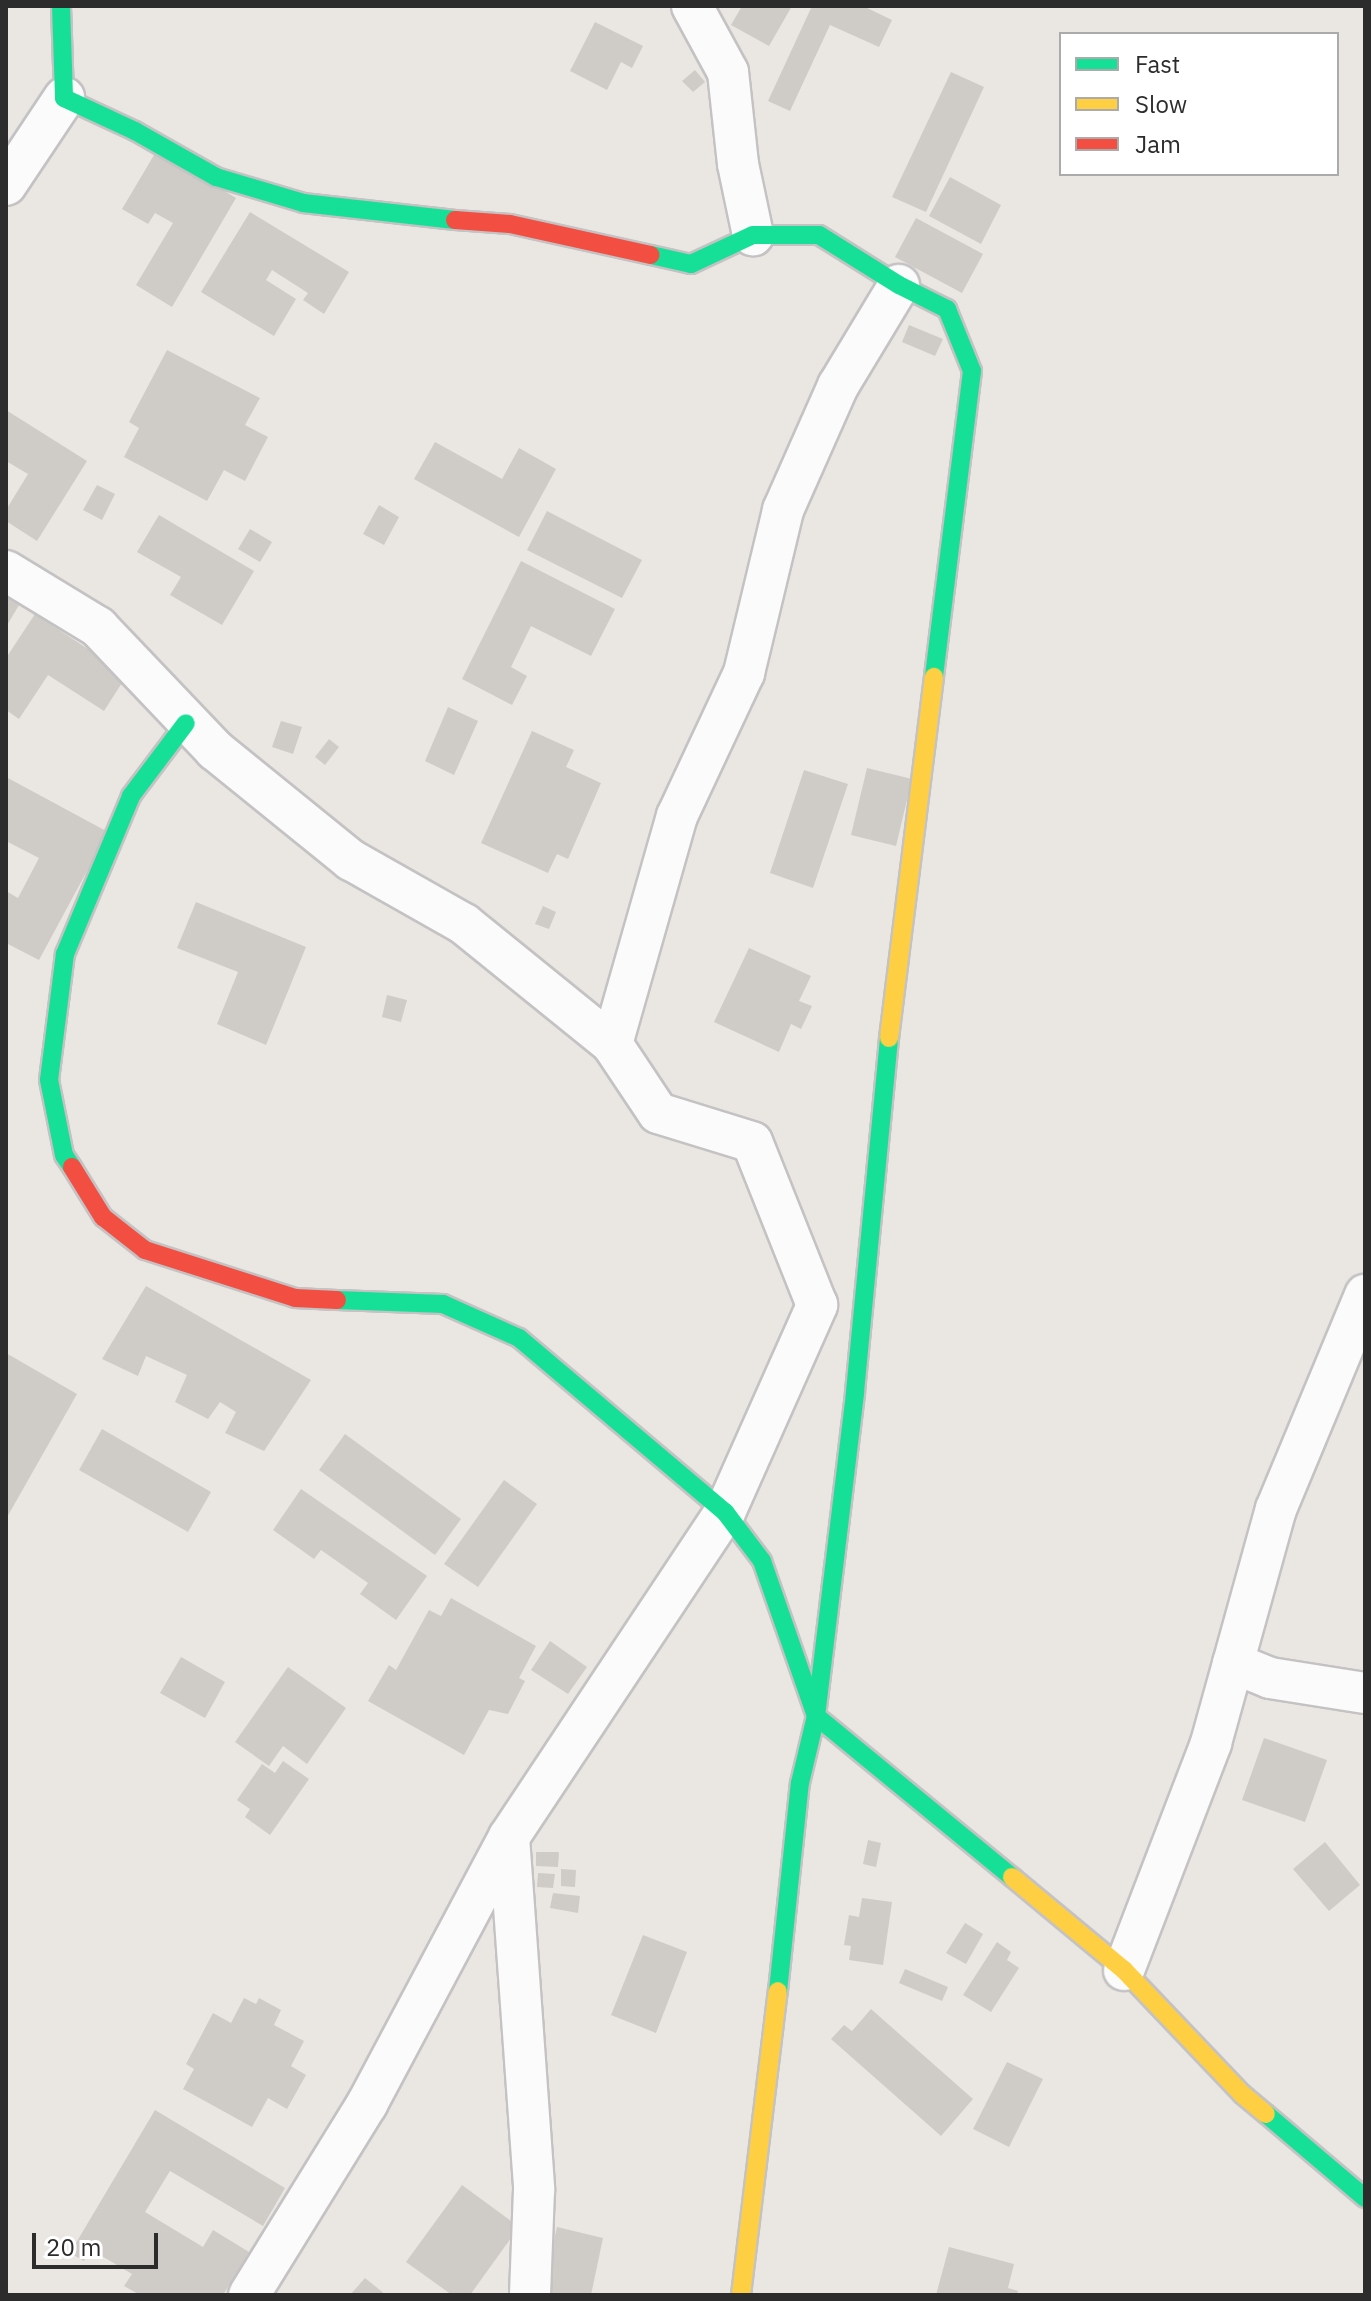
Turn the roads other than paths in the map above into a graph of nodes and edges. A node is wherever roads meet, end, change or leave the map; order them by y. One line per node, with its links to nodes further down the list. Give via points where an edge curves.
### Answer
1 (61, 6): 3 (street)
2 (692, 6): 5 (street, via 728,72 738,164)
3 (64, 98): 4 (street); 5 (street, via 216,177 303,203 510,224 691,264)
4 (6, 185)
5 (753, 235): 6 (street, via 819,235)
6 (899, 285): 9 (street, via 838,386 783,510 744,673 677,816); 14 (street, via 947,309 972,371 889,1039 855,1392)
7 (6, 571): 8 (street, via 98,627)
8 (186, 723): 9 (street, via 351,860 464,924); 11 (street, via 131,796 65,954 49,1080 64,1155 103,1217 145,1250 295,1298 443,1304 519,1338)
9 (612, 1044): 11 (street, via 658,1113 752,1142 817,1305)
10 (1365, 1295): 12 (street, via 1276,1509)
11 (725, 1512): 14 (street, via 762,1561); 15 (street)
12 (1233, 1663): 13 (street, via 1270,1678); 16 (street, via 1211,1743)
13 (1365, 1693)
14 (816, 1716): 16 (street); 20 (street, via 800,1783)
15 (509, 1837): 18 (street, via 367,2104); 19 (street, via 534,2190)
16 (1124, 1970): 17 (street, via 1242,2094)
17 (1365, 2198)
18 (249, 2295)
19 (530, 2295)
20 (741, 2295)

